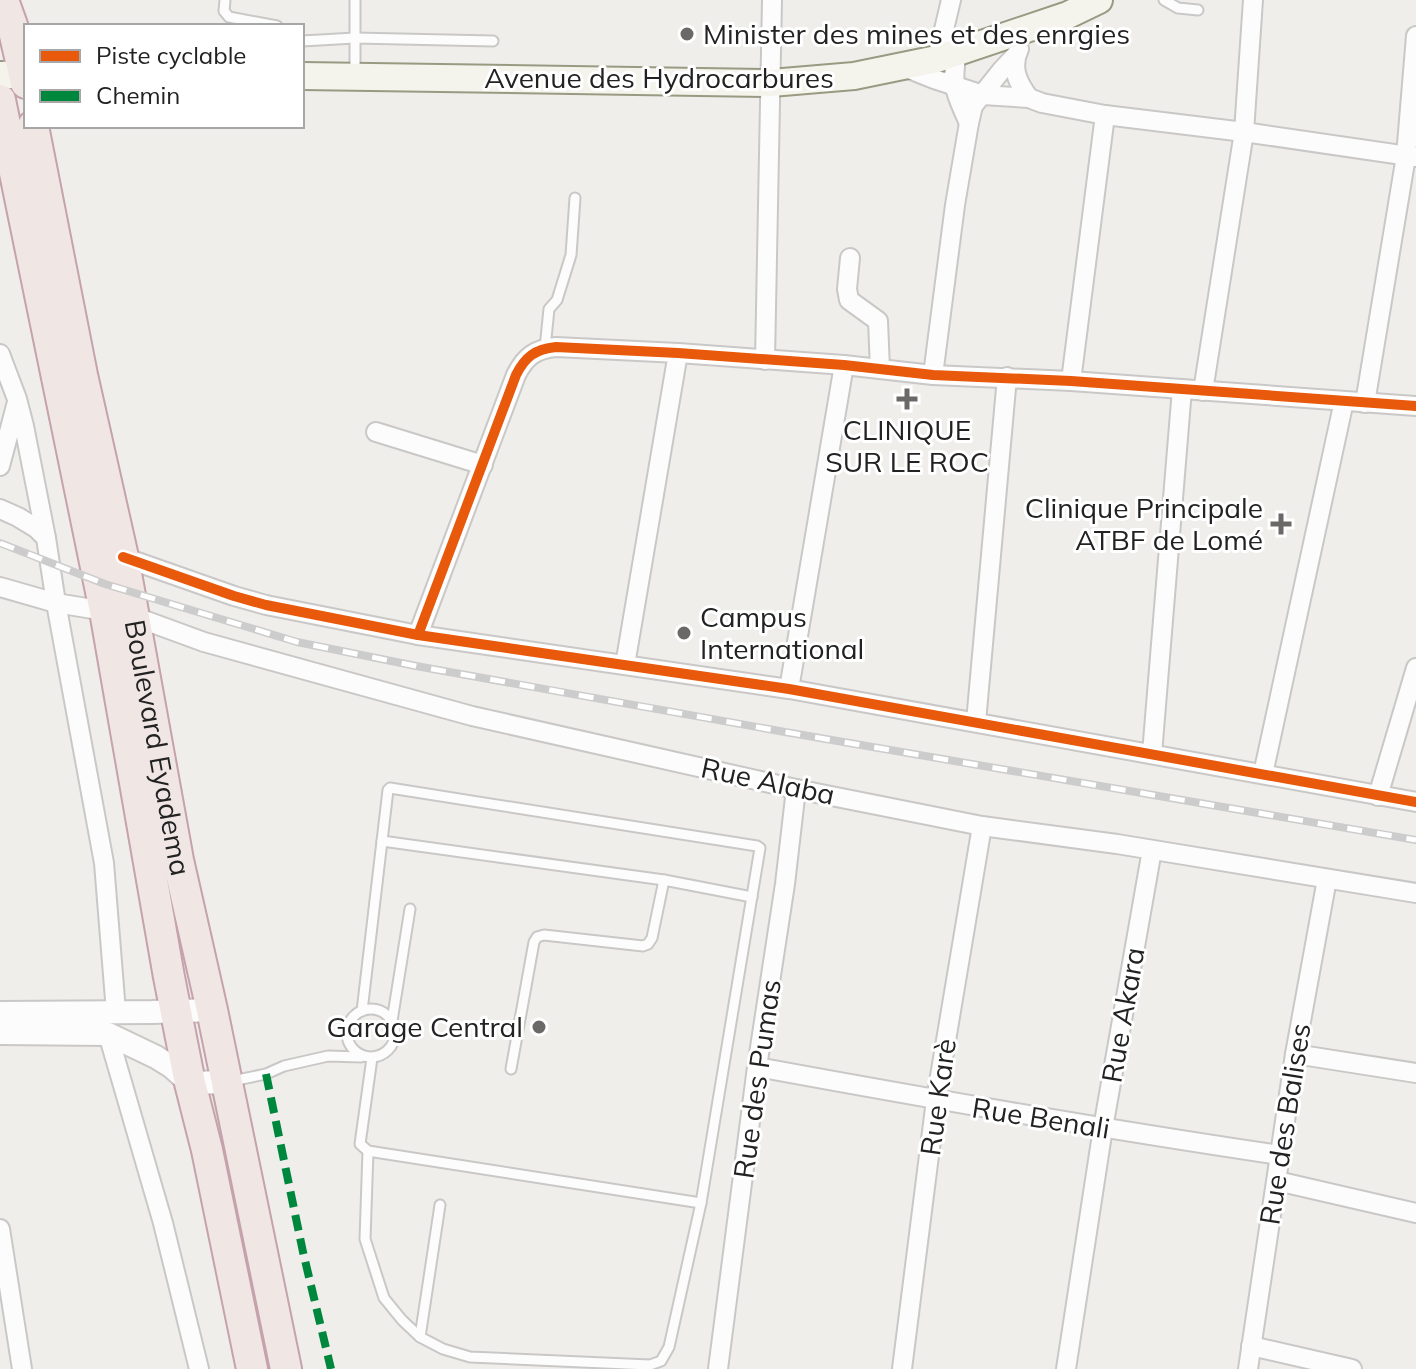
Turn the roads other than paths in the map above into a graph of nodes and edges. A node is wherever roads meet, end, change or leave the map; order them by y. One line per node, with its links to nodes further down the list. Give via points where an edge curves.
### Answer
1 (3, 0): 20 (highway)
2 (225, 0): 10 (lane, via 229,17)
3 (355, 0): 13 (lane)
4 (772, 0): 22 (street)
5 (951, 0): 16 (street)
6 (1099, 0): 11 (main road, Avenue des Hydrocarbures)
7 (1164, 0): 9 (lane)
8 (1253, 0): 30 (street)
9 (1198, 10)
10 (266, 24)
11 (1030, 28): 16 (main road, Avenue des Hydrocarbures); 17 (street)
12 (1416, 36): 31 (street)
13 (355, 38): 14 (lane); 15 (lane); 21 (lane)
14 (304, 41)
15 (493, 41)
16 (946, 55): 18 (main road, Avenue des Hydrocarbures); 23 (street)
17 (1016, 55): 24 (street); 25 (street, via 1015,73)
18 (904, 67): 22 (main road, Avenue des Hydrocarbures); 23 (street)
19 (304, 76): 21 (main road, Avenue des Hydrocarbures)
20 (19, 77)
21 (355, 77): 22 (main road, Avenue des Hydrocarbures)
22 (771, 83): 37 (street)
23 (955, 85): 24 (street); 28 (street)
24 (983, 95): 25 (street); 28 (street, via 973,106)
25 (1029, 98): 27 (street)
26 (0, 100): 57 (highway)
27 (1105, 115): 30 (street); 42 (street)
28 (969, 123): 40 (street)
29 (33, 128): 54 (highway, Boulevard Eyadema)
30 (1244, 132): 31 (street); 44 (street)
31 (1411, 157): 47 (street)
32 (575, 198): 34 (lane, via 571,255 557,300 549,309)
33 (850, 258): 39 (street, via 849,300 878,321)
34 (545, 348): 35 (street); 50 (street, via 522,363)
35 (678, 353): 37 (street); 59 (street)
36 (0, 354): 45 (street)
37 (765, 360): 38 (street)
38 (844, 365): 39 (street); 61 (street)
39 (880, 369): 40 (street)
40 (933, 375): 41 (street)
41 (1007, 377): 42 (street); 62 (street)
42 (1071, 381): 43 (street)
43 (1182, 389): 44 (street); 63 (street)
44 (1203, 391): 46 (street)
45 (17, 399): 51 (street); 53 (street)
46 (1344, 401): 47 (street); 64 (street)
47 (1365, 403): 48 (street)
48 (1416, 406)
49 (376, 432): 50 (street)
50 (483, 465): 58 (street)
51 (0, 466)
52 (0, 509): 53 (street)
53 (46, 538): 56 (street)
54 (123, 557): 57 (highway, Boulevard Eyadema); 58 (street, via 266,605)
55 (0, 587): 56 (street, Rue Alaba)
56 (56, 603): 57 (street, Rue Alaba); 81 (street, via 104,863)
57 (119, 613): 65 (street, Rue Alaba, via 204,642 472,716); 76 (highway, Boulevard Eyadema); 77 (highway)
58 (418, 635): 59 (street)
59 (625, 665): 61 (street)
60 (1416, 668): 66 (street)
61 (789, 689): 62 (street)
62 (976, 722): 63 (street)
63 (1152, 754): 64 (street)
64 (1263, 774): 66 (street)
65 (796, 789): 68 (street, Rue Alaba); 88 (street, Rue des Pumas)
66 (1378, 796): 67 (street)
67 (1416, 802)
68 (982, 826): 70 (street, Rue Alaba); 93 (street, Rue Karè)
69 (382, 841): 72 (lane); 74 (lane, via 388,790 393,788 757,846); 80 (lane)
70 (1152, 850): 71 (street, Rue Alaba); 94 (street, Rue Akara)
71 (1327, 879): 73 (street, Rue Alaba); 86 (street, Rue des Balises)
72 (664, 880): 74 (lane); 89 (lane, via 648,944 537,937)
73 (1416, 893)
74 (752, 897): 98 (lane)
75 (410, 909): 83 (lane)
76 (204, 974): 77 (highway); 78 (highway, Boulevard Eyadema)
77 (169, 977): 79 (highway)
78 (212, 1010): 79 (street); 91 (highway, Boulevard Eyadema)
79 (176, 1011): 81 (street); 92 (highway)
80 (362, 1011): 83 (lane, via 379,1010); 87 (lane, via 347,1030 350,1046)
81 (116, 1012): 82 (street)
82 (0, 1013)
83 (392, 1021): 87 (lane, via 393,1045)
84 (0, 1033): 85 (street)
85 (108, 1034): 92 (street, via 156,1057); 105 (street)
86 (1295, 1054): 90 (street); 96 (street, Rue des Balises)
87 (368, 1058): 91 (lane, via 328,1056); 95 (lane, via 360,1144)
88 (757, 1067): 93 (street, Rue Benali); 108 (street, Rue des Pumas)
89 (511, 1069)
90 (1416, 1073)
91 (226, 1082): 92 (street); 107 (highway, Boulevard Eyadema)
92 (190, 1083): 106 (highway)
93 (936, 1100): 94 (street, Rue Benali); 109 (street, Rue Karè)
94 (1103, 1128): 96 (street, Rue Benali); 110 (street, Rue Akara)
95 (368, 1151): 98 (lane); 102 (lane, via 365,1239 384,1298)
96 (1279, 1155): 97 (street, Rue des Balises)
97 (1277, 1181): 100 (street); 103 (street, Rue des Balises)
98 (701, 1203): 102 (lane, via 669,1347 661,1361 650,1365 470,1357)
99 (440, 1205): 102 (lane)
100 (1416, 1213)
101 (0, 1229): 104 (street)
102 (420, 1337)
103 (1251, 1346): 111 (street, Rue des Balises); 112 (street)
104 (22, 1369)
105 (199, 1369)
106 (252, 1369)
107 (286, 1369)
108 (718, 1369)
109 (902, 1369)
110 (1066, 1369)
111 (1248, 1369)
112 (1352, 1369)

